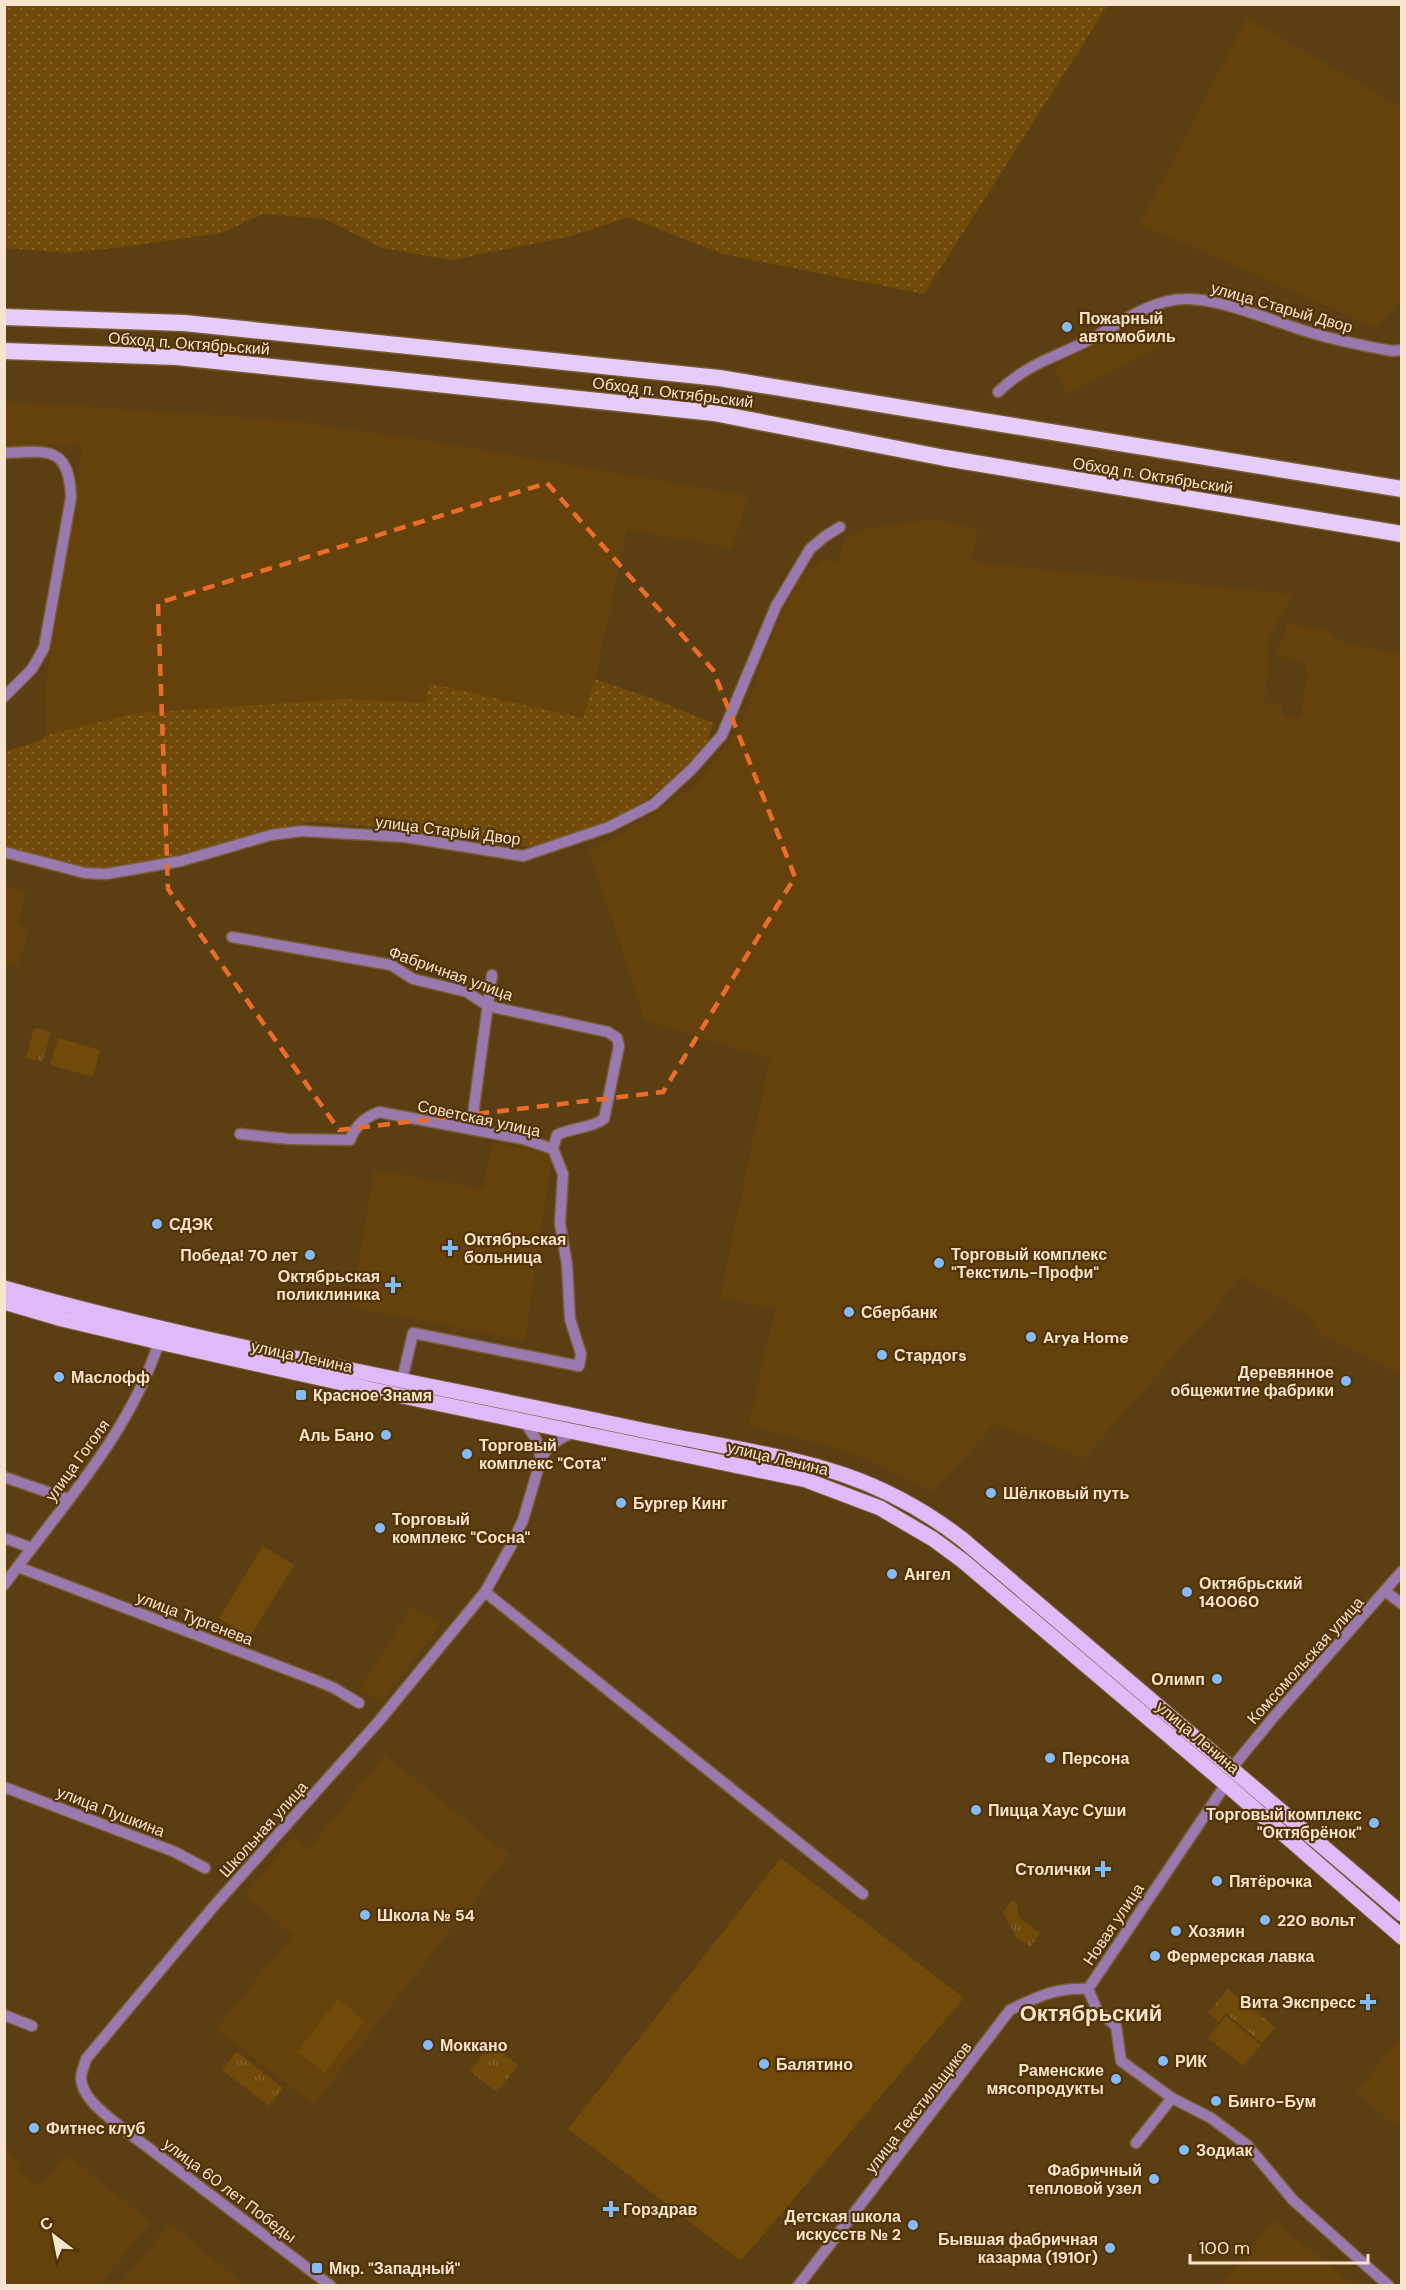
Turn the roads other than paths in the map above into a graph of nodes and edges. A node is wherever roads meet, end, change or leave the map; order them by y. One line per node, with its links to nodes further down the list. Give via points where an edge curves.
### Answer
1 (4, 316): 6 (highway, Обход п. Октябрьский, via 184,323 719,378)
2 (1401, 350): 4 (street, улица Старый Двор, via 1315,334 1209,301 1183,299 1151,306 1086,342 1046,358 1021,371)
3 (4, 351): 8 (highway, Обход п. Октябрьский, via 177,357 714,413 945,458)
4 (998, 392)
5 (4, 453): 9 (street, via 42,452 61,459 70,478 71,498 44,648 32,669)
6 (1398, 488)
7 (840, 527): 10 (street, улица Старый Двор, via 810,549 776,606 722,735 654,804 609,827 523,856 404,837 302,831 271,835 181,861 106,874 85,873)
8 (1401, 534)
9 (4, 697)
10 (4, 852)
11 (232, 937): 13 (street, Фабричная улица, via 391,965 413,979 467,992)
12 (492, 975): 13 (street)
13 (488, 1006): 14 (street); 16 (street, Фабричная улица, via 608,1032 617,1038 619,1046 604,1119 596,1125 557,1135)
14 (471, 1129): 15 (street, Советская улица, via 379,1112 366,1117 350,1140); 16 (street, Советская улица)
15 (240, 1134)
16 (553, 1149): 20 (street, Советская улица, via 562,1174 560,1223 570,1319 581,1354 579,1366 413,1333)
17 (4, 1288): 20 (main road, улица Ленина, via 162,1328)
18 (4, 1302): 19 (main road, улица Ленина)
19 (159, 1342): 21 (main road, улица Ленина); 25 (street, улица Гоголя, via 131,1407)
20 (402, 1380): 35 (main road, улица Ленина, via 809,1463 891,1493 962,1539)
21 (524, 1421): 22 (main road, улица Ленина); 23 (street, via 536,1439)
22 (576, 1432): 23 (street, via 553,1443); 36 (main road, улица Ленина, via 806,1480 843,1492 905,1521 943,1545)
23 (541, 1458): 32 (street, Школьная улица, via 523,1520)
24 (4, 1477): 25 (street)
25 (68, 1499): 27 (street, улица Гоголя)
26 (4, 1538): 27 (street)
27 (32, 1548): 28 (street, улица Гоголя)
28 (18, 1567): 30 (street, улица Гоголя); 34 (street, улица Тургенева, via 315,1680)
29 (1401, 1571): 31 (street, Комсомольская улица)
30 (4, 1585)
31 (1385, 1591): 33 (street); 35 (street, Комсомольская улица)
32 (485, 1592): 39 (street); 45 (street, Школьная улица, via 379,1721 214,1906 86,2059 81,2079)
33 (1401, 1604)
34 (359, 1703)
35 (1231, 1769): 40 (main road, улица Ленина)
36 (1226, 1784): 41 (main road, улица Ленина); 42 (street, Новая улица)
37 (4, 1787): 38 (street, улица Пушкина, via 175,1852)
38 (205, 1868)
39 (863, 1894)
40 (1401, 1914)
41 (1401, 1937)
42 (1088, 1989): 46 (street, Новая улица, via 1097,2010 1116,2026 1121,2061); 49 (street, улица Текстильщиков, via 1068,1988 1041,1995 1010,2010)
43 (4, 2015): 44 (street)
44 (32, 2026)
45 (87, 2094): 48 (street, улица 60 лет Победы, via 113,2121)
46 (1172, 2098): 47 (street); 50 (street, Новая улица, via 1211,2118 1247,2145 1293,2200)
47 (1136, 2143)
48 (331, 2286)
49 (798, 2286)
50 (1389, 2286)

